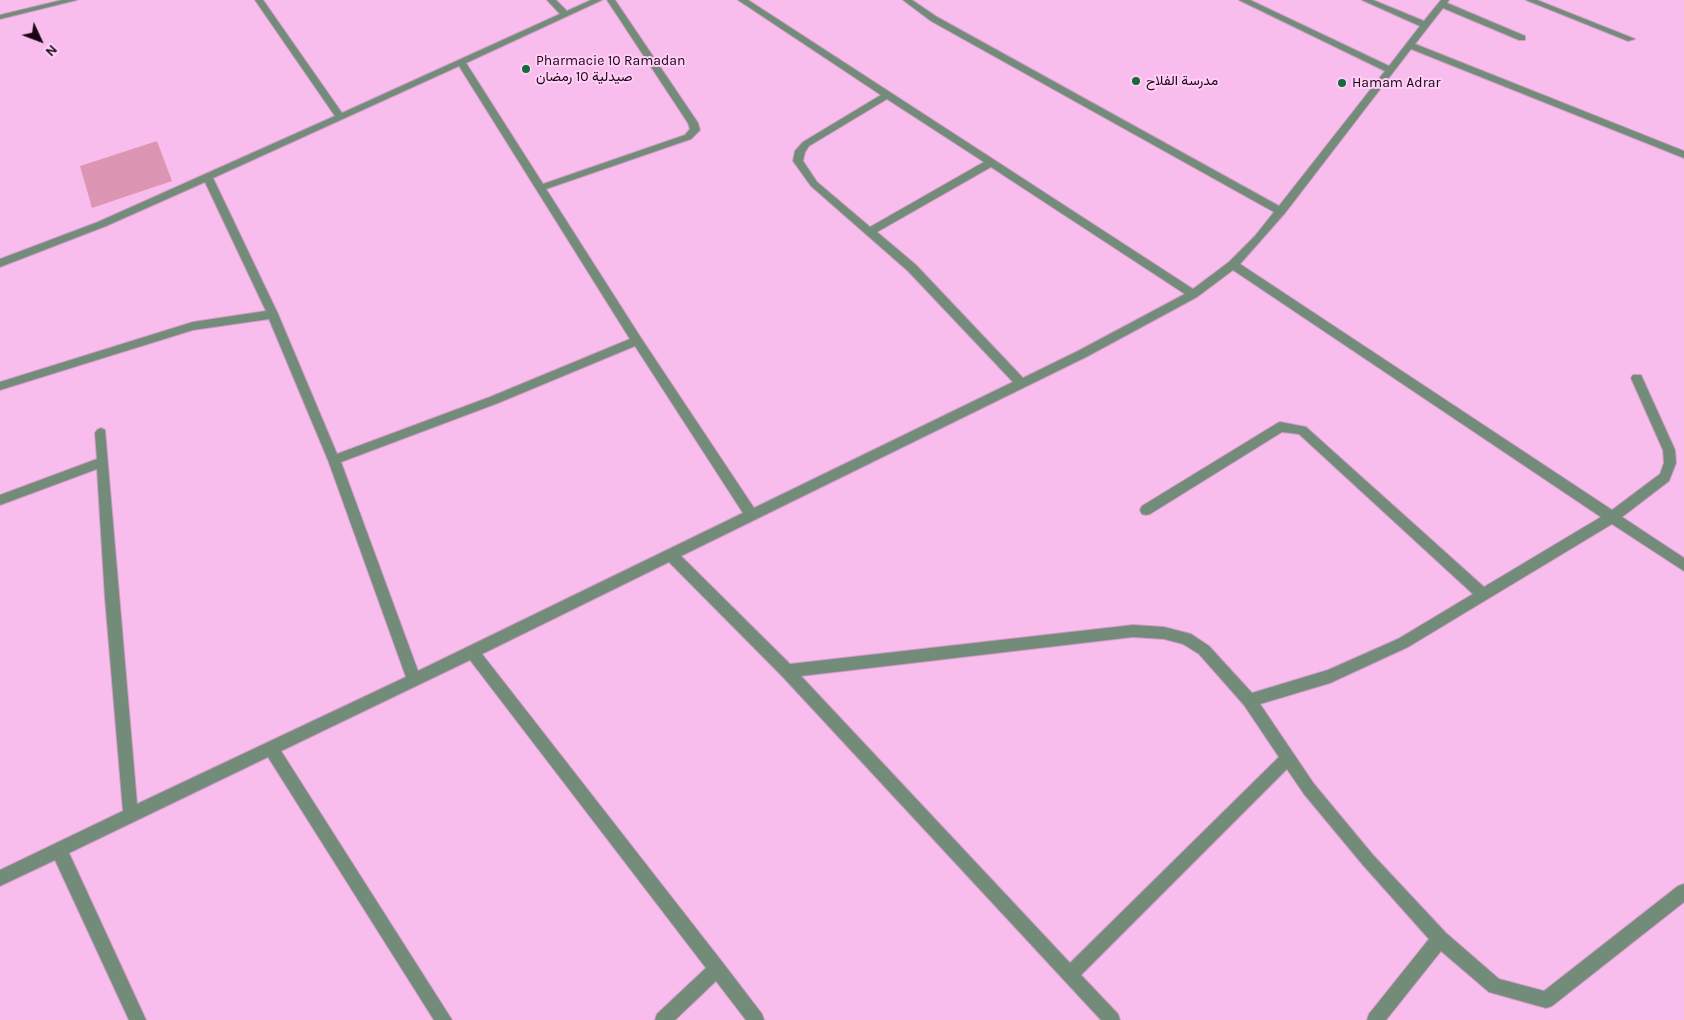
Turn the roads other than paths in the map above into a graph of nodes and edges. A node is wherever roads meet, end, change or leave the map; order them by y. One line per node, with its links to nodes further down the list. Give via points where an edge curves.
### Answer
1 (73, 0): 13 (street)
2 (259, 0): 21 (street)
3 (551, 0): 12 (street)
4 (598, 0): 12 (street)
5 (611, 0): 25 (street, via 695,130 688,137)
6 (742, 0): 20 (street)
7 (908, 0): 26 (street, via 934,19)
8 (1243, 0): 19 (street)
9 (1366, 0): 14 (street)
10 (1530, 0): 16 (street)
11 (1443, 2): 14 (street); 15 (street)
12 (566, 15): 18 (street)
13 (0, 17)
14 (1425, 25): 17 (street)
15 (1522, 38)
16 (1631, 39)
17 (1410, 45): 19 (street); 22 (street)
18 (461, 62): 21 (street); 25 (street)
19 (1390, 70): 26 (street)
20 (888, 94): 23 (street); 27 (street, via 806,144 798,161 814,184)
21 (341, 118): 24 (street)
22 (1684, 155)
23 (992, 162): 27 (street); 30 (street)
24 (208, 177): 28 (street, via 102,224); 31 (street)
25 (540, 188): 32 (street)
26 (1281, 211): 29 (street)
27 (871, 231): 34 (street, via 912,268)
28 (0, 263)
29 (1233, 265): 30 (street); 42 (street)
30 (1193, 294): 34 (street)
31 (273, 314): 35 (street, via 192,326); 37 (street)
32 (637, 342): 37 (street); 41 (street)
33 (1637, 378): 42 (street, via 1669,450 1670,463 1665,477)
34 (1021, 384): 41 (street)
35 (0, 386)
36 (101, 432): 38 (street)
37 (334, 460): 48 (street)
38 (103, 462): 39 (street); 52 (street)
39 (0, 500)
40 (1146, 510): 45 (street, via 1280,427 1302,430)
41 (751, 515): 43 (street)
42 (1612, 517): 44 (street); 45 (street)
43 (670, 554): 46 (street); 47 (street)
44 (1684, 565)
45 (1483, 595): 49 (street, via 1403,644 1330,676)
46 (472, 652): 48 (street); 57 (street)
47 (787, 671): 49 (street, via 1133,631 1156,632 1186,638 1204,650); 58 (street)
48 (414, 680): 50 (street)
49 (1249, 700): 51 (street)
50 (271, 749): 52 (street); 60 (street)
51 (1288, 758): 56 (street, via 1309,789 1368,860); 58 (street)
52 (131, 816): 53 (street)
53 (59, 850): 54 (street); 59 (street)
54 (0, 878)
55 (1684, 892): 56 (street, via 1546,1000 1495,986)
56 (1440, 939): 64 (street)
57 (717, 969): 61 (street); 62 (street)
58 (1070, 975): 63 (street)
59 (138, 1020)
60 (444, 1020)
61 (663, 1020)
62 (756, 1020)
63 (1112, 1020)
64 (1375, 1020)

